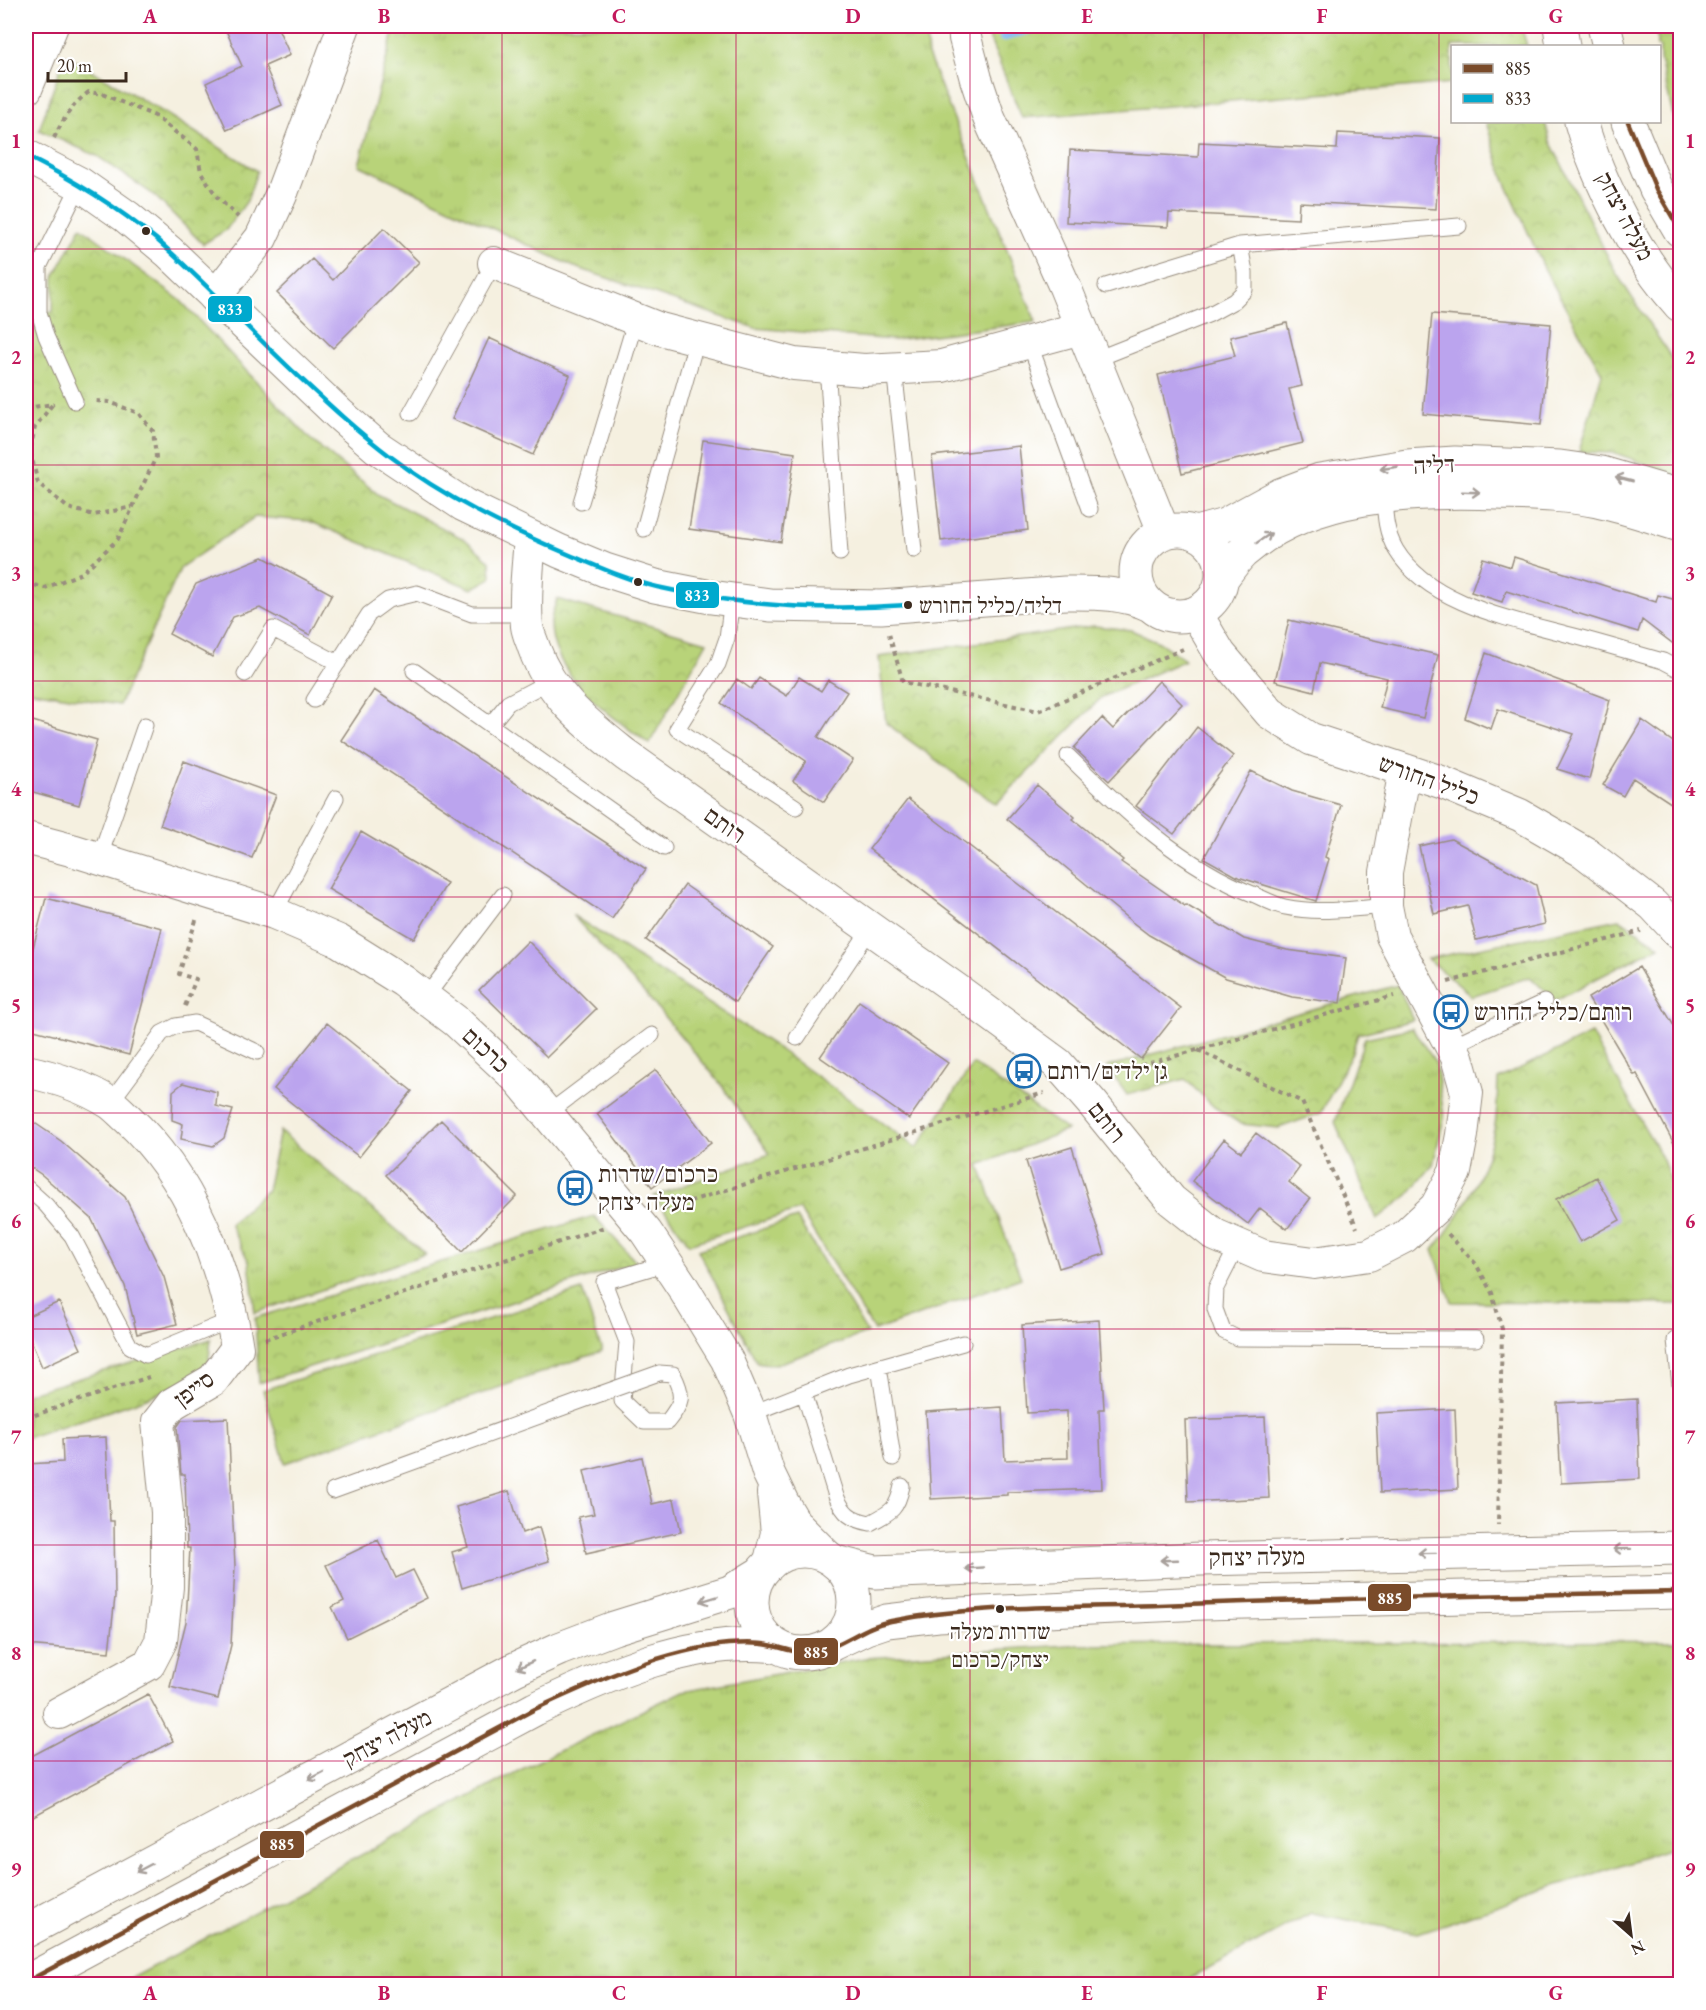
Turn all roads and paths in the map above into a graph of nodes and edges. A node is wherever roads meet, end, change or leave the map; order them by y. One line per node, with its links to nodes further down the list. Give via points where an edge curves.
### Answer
1 (52, 26): 8 (street)
2 (344, 26): 15 (street)
3 (964, 26): 22 (street, via 975,79 989,118)
4 (1560, 26): 6 (street)
5 (1604, 26): 7 (street)
6 (1563, 45)
7 (1608, 45)
8 (26, 89)
9 (1581, 123): 20 (street, מעלה יצחק, via 1626,226)
10 (1628, 123): 14 (street, מעלה יצחק, via 1656,189)
11 (34, 160): 12 (street); 15 (path, via 71,107 89,92 102,94 155,116 197,149 201,172 217,197)
12 (80, 184): 19 (street, via 169,252); 28 (lane, via 39,267 39,312)
13 (1459, 226): 16 (lane)
14 (1680, 230)
15 (261, 238): 19 (street)
16 (1240, 245): 18 (lane); 25 (lane, via 1245,290 1234,301)
17 (494, 263): 21 (street); 31 (lane)
18 (1106, 286)
19 (215, 297): 40 (street, via 377,447 464,505)
20 (1680, 305)
21 (636, 319): 23 (street); 34 (lane)
22 (1082, 328): 24 (street); 25 (street)
23 (697, 339): 26 (street, via 794,364); 38 (lane)
24 (1029, 342): 27 (street, via 942,366); 36 (lane)
25 (1094, 360): 39 (street)
26 (827, 366): 27 (street); 42 (lane)
27 (894, 368): 41 (lane)
28 (75, 401): 29 (path); 35 (path, via 110,402 138,413 153,430 156,457)
29 (53, 404): 30 (path); 35 (path, via 35,427 30,451 38,483 68,508 94,515)
30 (26, 408)
31 (411, 413)
32 (1680, 496): 39 (street, דליה, one-way to 39, via 1602,473 1560,467 1455,463 1407,466 1320,480 1280,495 1225,525)
33 (1384, 497): 37 (street, דליה, one-way to 37, via 1456,491 1558,495 1597,501); 44 (street, דליה, one-way to 33, via 1241,555 1292,520 1328,507); 53 (lane, via 1385,526 1397,551 1423,580 1452,597 1493,614 1663,661)
34 (582, 502)
35 (133, 507): 45 (path, via 118,539 82,573 45,588)
36 (1090, 509)
37 (1680, 525)
38 (644, 529)
39 (1180, 532): 43 (street, via 1151,539); 44 (street, via 1208,541 1221,563)
40 (530, 538): 47 (street, via 655,586); 50 (street, רותם)
41 (914, 550)
42 (840, 553)
43 (1136, 565): 46 (street, via 1106,583); 48 (street, via 1140,593)
44 (1222, 578): 51 (street)
45 (26, 584)
46 (1065, 593): 48 (street, via 1117,594); 49 (street)
47 (732, 599): 49 (street, via 770,605); 63 (lane, via 727,638 718,664 677,729)
48 (1150, 605): 51 (street, via 1162,613)
49 (881, 607): 51 (path, via 903,682 1038,711)
50 (527, 614): 52 (lane, via 472,614 417,593 388,600 369,615); 56 (street, רותם, via 527,629)
51 (1203, 625): 61 (street, כליל החורש, via 1221,654 1270,713 1311,739)
52 (338, 663): 55 (lane, via 273,629); 57 (lane)
53 (1680, 670)
54 (414, 671): 59 (lane)
55 (245, 674)
56 (550, 681): 59 (lane, via 508,703); 71 (street, רותם, via 580,718 627,756)
57 (314, 700)
58 (145, 725): 66 (lane)
59 (490, 725): 65 (lane)
60 (1068, 756): 69 (lane, via 1173,850 1227,884 1284,907 1326,912)
61 (1405, 770): 69 (street, רותם, via 1386,872); 72 (street, כליל החורש, via 1520,816 1575,847 1653,905)
62 (336, 798): 70 (lane)
63 (796, 807)
64 (26, 838): 66 (street, כרכום)
65 (664, 848)
66 (99, 859): 67 (street, כרכום)
67 (204, 891): 70 (street, כרכום); 76 (path, via 179,974 196,979)
68 (502, 895): 74 (lane)
69 (1386, 906): 73 (street, רותם, via 1392,936)
70 (274, 913): 74 (street, כרכום, via 339,941)
71 (871, 928): 78 (lane); 83 (street, רותם, via 1058,1064)
72 (1675, 929): 73 (path)
73 (1420, 989): 79 (street, רותם); 80 (path)
74 (424, 998): 85 (street, כרכום, via 457,1022 519,1080)
75 (1544, 1002): 79 (lane)
76 (176, 1026): 81 (lane, via 195,1023); 84 (lane, via 162,1033)
77 (652, 1035): 85 (lane)
78 (796, 1038)
79 (1451, 1046): 87 (street, רותם, via 1467,1093 1462,1135 1455,1172)
80 (1197, 1050): 83 (path); 90 (path, via 1302,1102)
81 (257, 1052)
82 (26, 1071): 84 (street, via 69,1083)
83 (1075, 1083): 88 (path); 89 (street, רותם, via 1171,1200 1215,1236)
84 (111, 1103): 92 (street, via 145,1135 177,1178 204,1228)
85 (547, 1114): 88 (street, כרכום)
86 (26, 1187): 92 (lane, via 72,1236 130,1346 146,1355)
87 (1428, 1214): 90 (street, רותם, via 1404,1237); 107 (path, via 1476,1264 1492,1293 1502,1329)
88 (634, 1218): 91 (street, כרכום); 92 (path)
89 (1238, 1245): 90 (street, רותם, via 1263,1256 1314,1263); 93 (lane, via 1216,1288 1215,1309 1223,1331 1237,1338)
90 (1369, 1256)
91 (667, 1263): 100 (street, כרכום, via 726,1360); 105 (lane, bridge, via 604,1282 627,1342 622,1401 644,1422 667,1422 680,1404 681,1388 674,1374 659,1373 600,1394)
92 (234, 1334): 113 (street, סייפן, via 213,1380 172,1404 158,1422 167,1512 167,1587 161,1641 149,1664)
93 (1476, 1339)
94 (1675, 1340): 98 (lane)
95 (963, 1343): 96 (lane)
96 (879, 1367): 99 (lane); 102 (lane)
97 (159, 1374): 101 (path)
98 (1680, 1385)
99 (804, 1393): 100 (lane); 104 (lane, via 843,1512 870,1523 898,1503)
100 (750, 1414): 103 (street, כרכום)
101 (26, 1418)
102 (893, 1458)
103 (768, 1472): 108 (street, כרכום, via 796,1525); 109 (street, כרכום, via 777,1533)
104 (902, 1486)
105 (333, 1491)
106 (1680, 1548): 107 (street, מעלה יצחק, one-way to 107)
107 (1497, 1552): 108 (street, מעלה יצחק, one-way to 108, via 875,1572)
108 (832, 1560): 109 (street, via 813,1552 789,1553); 111 (street, via 843,1569 855,1598 853,1616 845,1632)
109 (765, 1569): 112 (street, via 753,1589 754,1618); 114 (street, מעלה יצחק, one-way to 114, via 730,1592 614,1628 515,1669)
110 (1680, 1592): 111 (street, מעלה יצחק, via 1203,1603 949,1614 887,1622)
111 (832, 1644): 112 (street, via 816,1652 793,1652)
112 (776, 1646): 115 (street, מעלה יצחק, via 729,1644 687,1652 576,1689)
113 (59, 1713)
114 (26, 1931)
115 (26, 1982)

